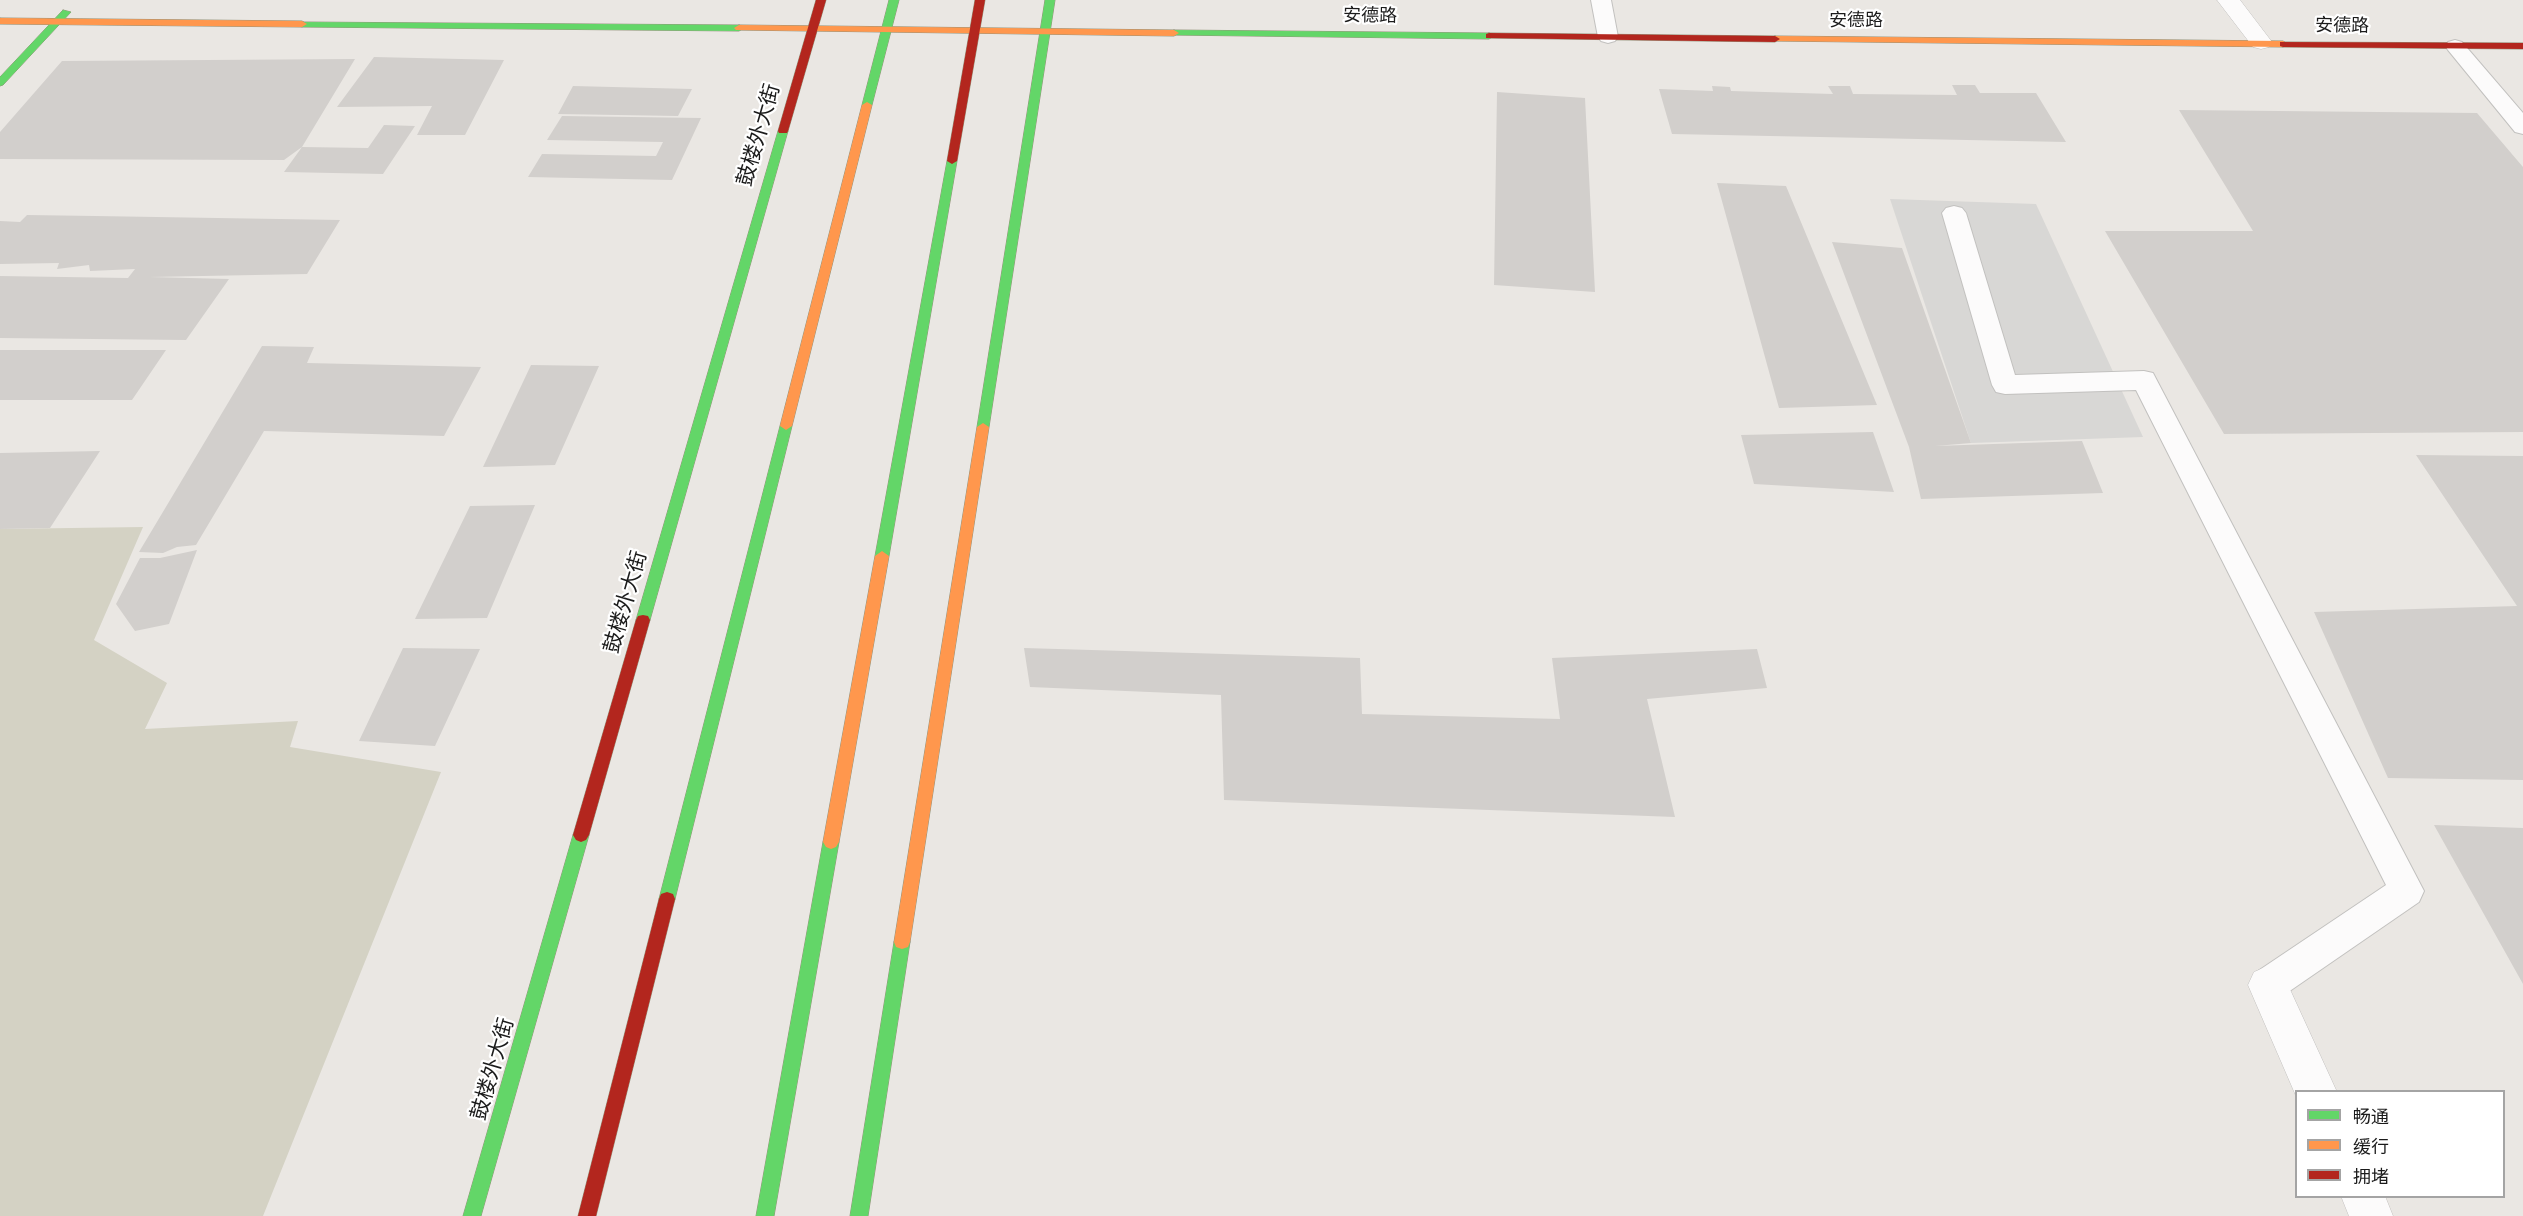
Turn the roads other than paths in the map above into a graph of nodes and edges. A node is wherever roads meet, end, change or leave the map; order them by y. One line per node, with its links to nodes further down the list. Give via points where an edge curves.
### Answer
1 (78, 0): 9 (street)
2 (821, 0): 10 (street, 鼓楼外大街)
3 (894, 0): 11 (street)
4 (980, 0): 12 (street)
5 (1050, 0): 13 (street)
6 (1601, 0): 14 (lane)
7 (2228, 0): 15 (street)
8 (0, 21): 9 (street, 安德路)
9 (58, 21): 10 (street, 安德路); 18 (street)
10 (812, 29): 11 (street, 安德路); 24 (street, 鼓楼外大街)
11 (886, 30): 12 (street, 安德路); 25 (street)
12 (974, 31): 13 (street, 安德路); 26 (street)
13 (1046, 31): 14 (street, 安德路); 27 (street)
14 (1608, 37): 15 (street, 安德路)
15 (2262, 42): 16 (street, 安德路)
16 (2455, 46): 17 (street, 安德路); 19 (lane)
17 (2523, 46)
18 (0, 84)
19 (2523, 127)
20 (1954, 213): 21 (lane, via 2006,386 2144,380 2407,891)
21 (2268, 985): 22 (street)
22 (2315, 1090)
23 (2363, 1198): 28 (street)
24 (472, 1216)
25 (587, 1216)
26 (765, 1216)
27 (859, 1216)
28 (2371, 1216)

